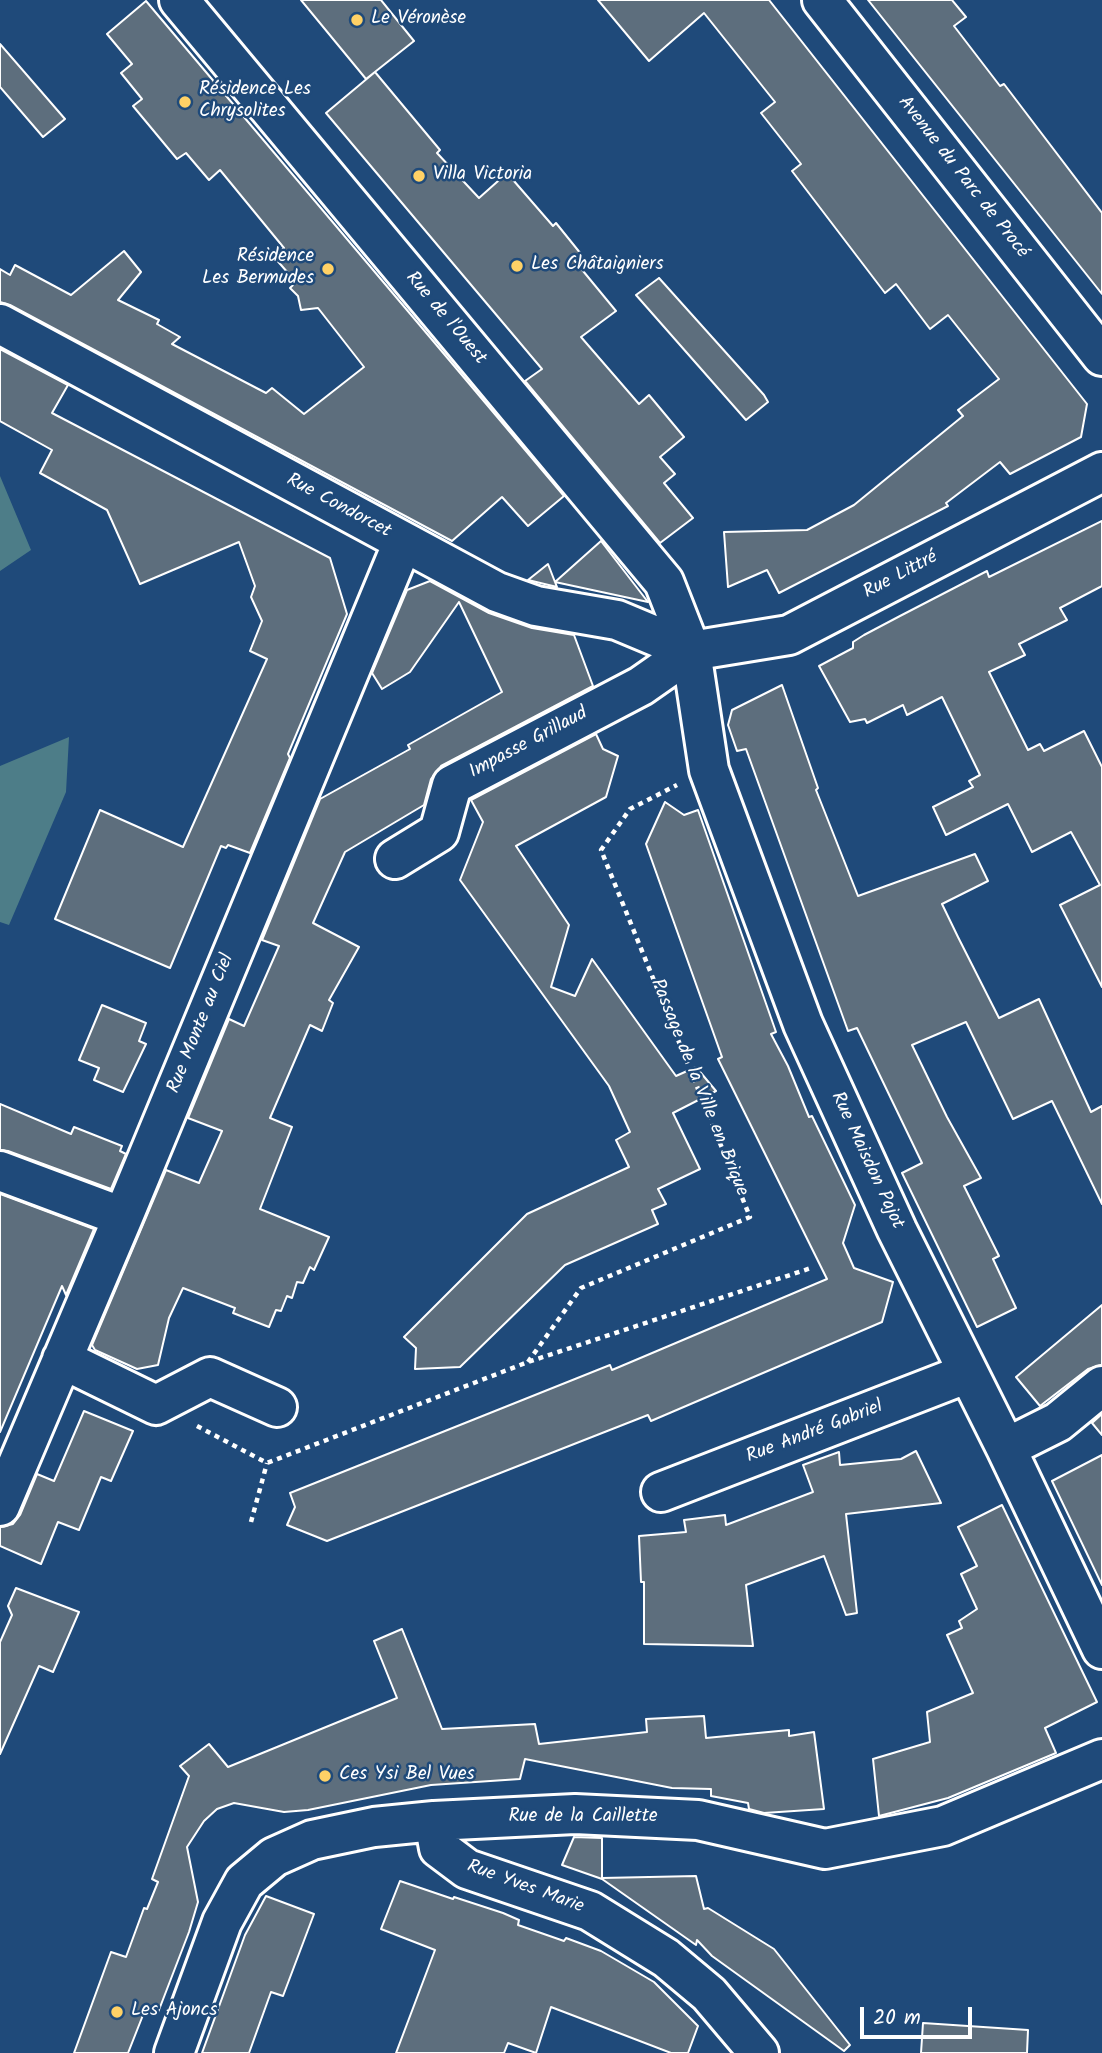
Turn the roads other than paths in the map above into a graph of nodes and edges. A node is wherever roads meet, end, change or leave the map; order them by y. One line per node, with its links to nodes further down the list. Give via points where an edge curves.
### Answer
1 (179, 0): 7 (street, Rue de l'Ouest, via 658,574)
2 (822, 0): 4 (street, Avenue du Parc de Procé)
3 (0, 324): 6 (street, Rue Condorcet)
4 (1102, 356)
5 (1102, 472): 7 (street, Rue Littré, via 789,635)
6 (403, 542): 7 (street, Rue Condorcet, via 497,592 536,606 617,620); 10 (street, Rue Monte au Ciel)
7 (691, 651): 8 (street, Impasse Grillaud, via 641,686 452,785 439,832); 12 (street, Rue Maisdon Pajot, via 709,770 803,1024)
8 (395, 859)
9 (0, 1171): 10 (street)
10 (123, 1217): 11 (street, Rue Monte au Ciel)
11 (62, 1359): 14 (street, via 156,1405 210,1377); 17 (street, Rue Monte au Ciel)
12 (968, 1373): 15 (street, Rue Maisdon Pajot); 16 (street, Rue André Gabriel)
13 (1102, 1386): 15 (street, via 1058,1422)
14 (277, 1407)
15 (1006, 1448): 18 (street, Rue Maisdon Pajot)
16 (661, 1492)
17 (0, 1506)
18 (1102, 1649)
19 (1102, 1759): 20 (street, Rue de la Caillette, via 943,1826 825,1849 698,1820 575,1814)
20 (434, 1821): 21 (street, Rue de la Caillette, via 312,1840 274,1857 244,1882 222,1922); 22 (street, Rue Yves Marie, via 439,1848 467,1869 590,1910 666,1958 709,1994)
21 (174, 2053)
22 (759, 2053)

